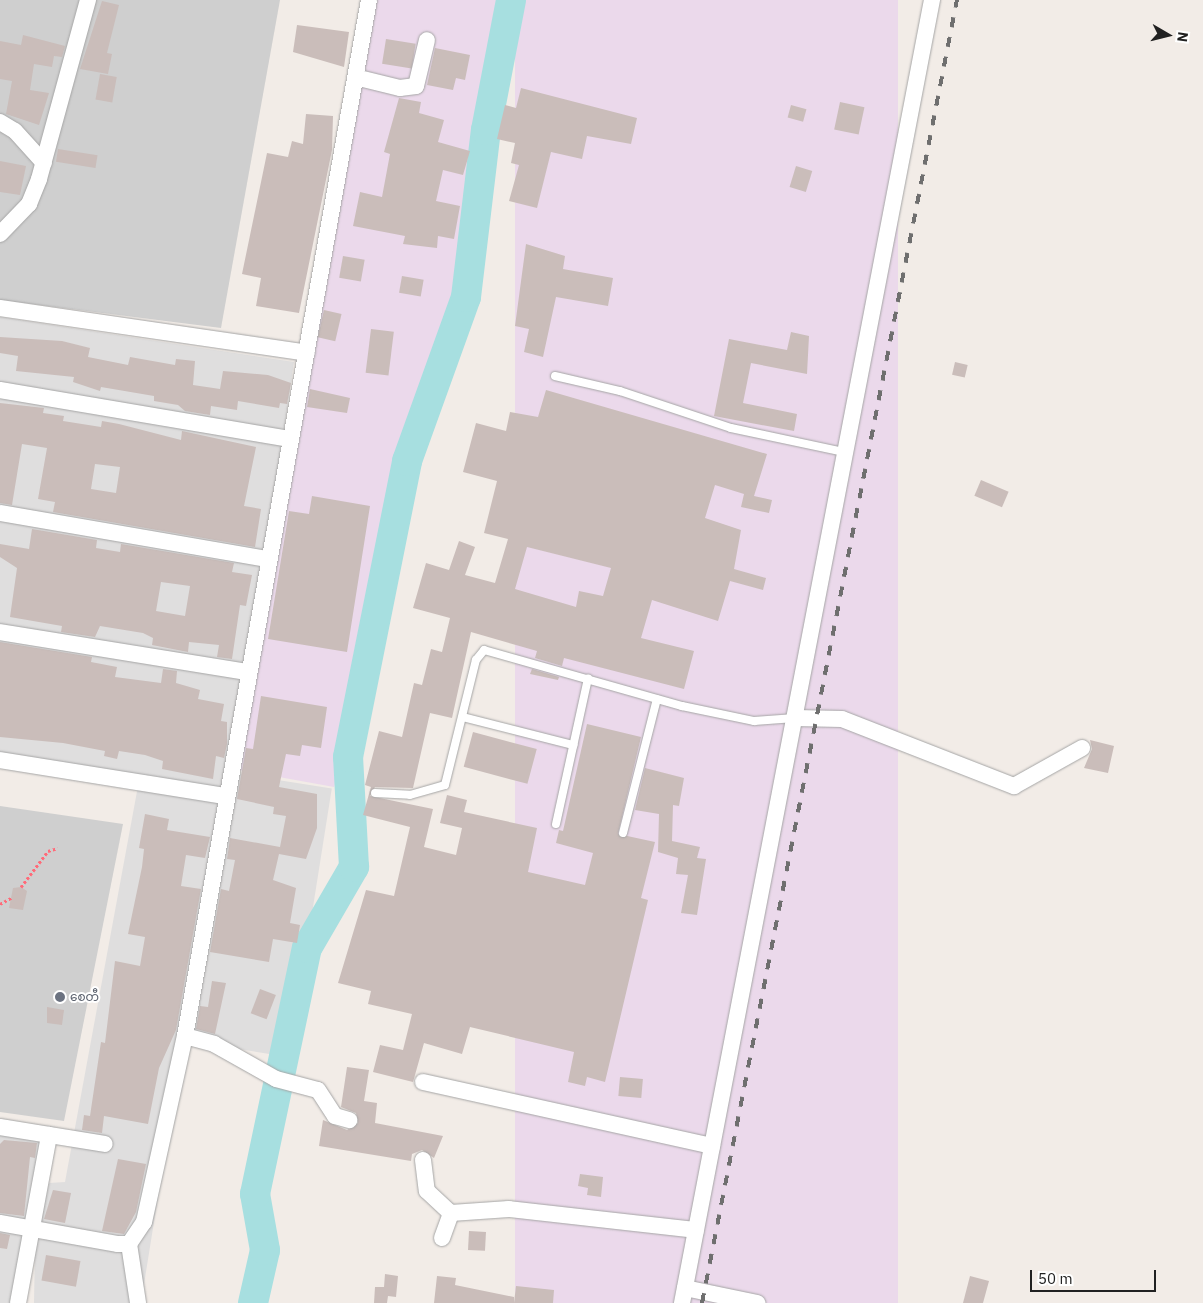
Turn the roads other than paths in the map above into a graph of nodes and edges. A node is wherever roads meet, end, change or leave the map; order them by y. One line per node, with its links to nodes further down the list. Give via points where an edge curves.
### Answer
1 (88, 0): 7 (street)
2 (369, 0): 5 (street)
3 (932, 0): 14 (street)
4 (427, 40): 5 (street, via 416,86 400,88)
5 (359, 78): 10 (street)
6 (0, 122): 7 (street, via 15,131)
7 (44, 163): 8 (street, via 29,204)
8 (0, 234)
9 (0, 308): 10 (street)
10 (307, 353): 13 (street)
11 (555, 376): 14 (lane, via 620,391 732,428)
12 (0, 390): 13 (street)
13 (290, 439): 16 (street)
14 (844, 452): 22 (street)
15 (0, 513): 16 (street)
16 (267, 559): 18 (street)
17 (0, 632): 18 (street)
18 (247, 672): 27 (street)
19 (588, 678): 20 (lane); 21 (lane, via 484,650 476,660); 23 (lane)
20 (657, 699): 22 (lane, via 754,721); 29 (lane)
21 (463, 717): 23 (lane); 26 (lane, via 445,785 410,795)
22 (795, 718): 24 (street, via 842,719 1014,786); 36 (street)
23 (573, 745): 28 (lane)
24 (1082, 748)
25 (0, 760): 27 (street)
26 (375, 792)
27 (226, 796): 30 (street)
28 (556, 824)
29 (623, 833)
30 (185, 1036): 32 (street, via 214,1044 276,1079 323,1093 335,1116); 43 (street, via 144,1222)
31 (423, 1082): 36 (street)
32 (348, 1120)
33 (0, 1127): 34 (street)
34 (49, 1135): 35 (street); 40 (street)
35 (105, 1144)
36 (712, 1146): 41 (street)
37 (423, 1160): 38 (street, via 427,1191)
38 (452, 1213): 41 (street, via 525,1209); 42 (street)
39 (0, 1223): 40 (street)
40 (34, 1229): 43 (street); 45 (street)
41 (696, 1230): 44 (street)
42 (442, 1238)
43 (129, 1244): 46 (street)
44 (684, 1296): 47 (street)
45 (18, 1303)
46 (138, 1303)
47 (757, 1303)

